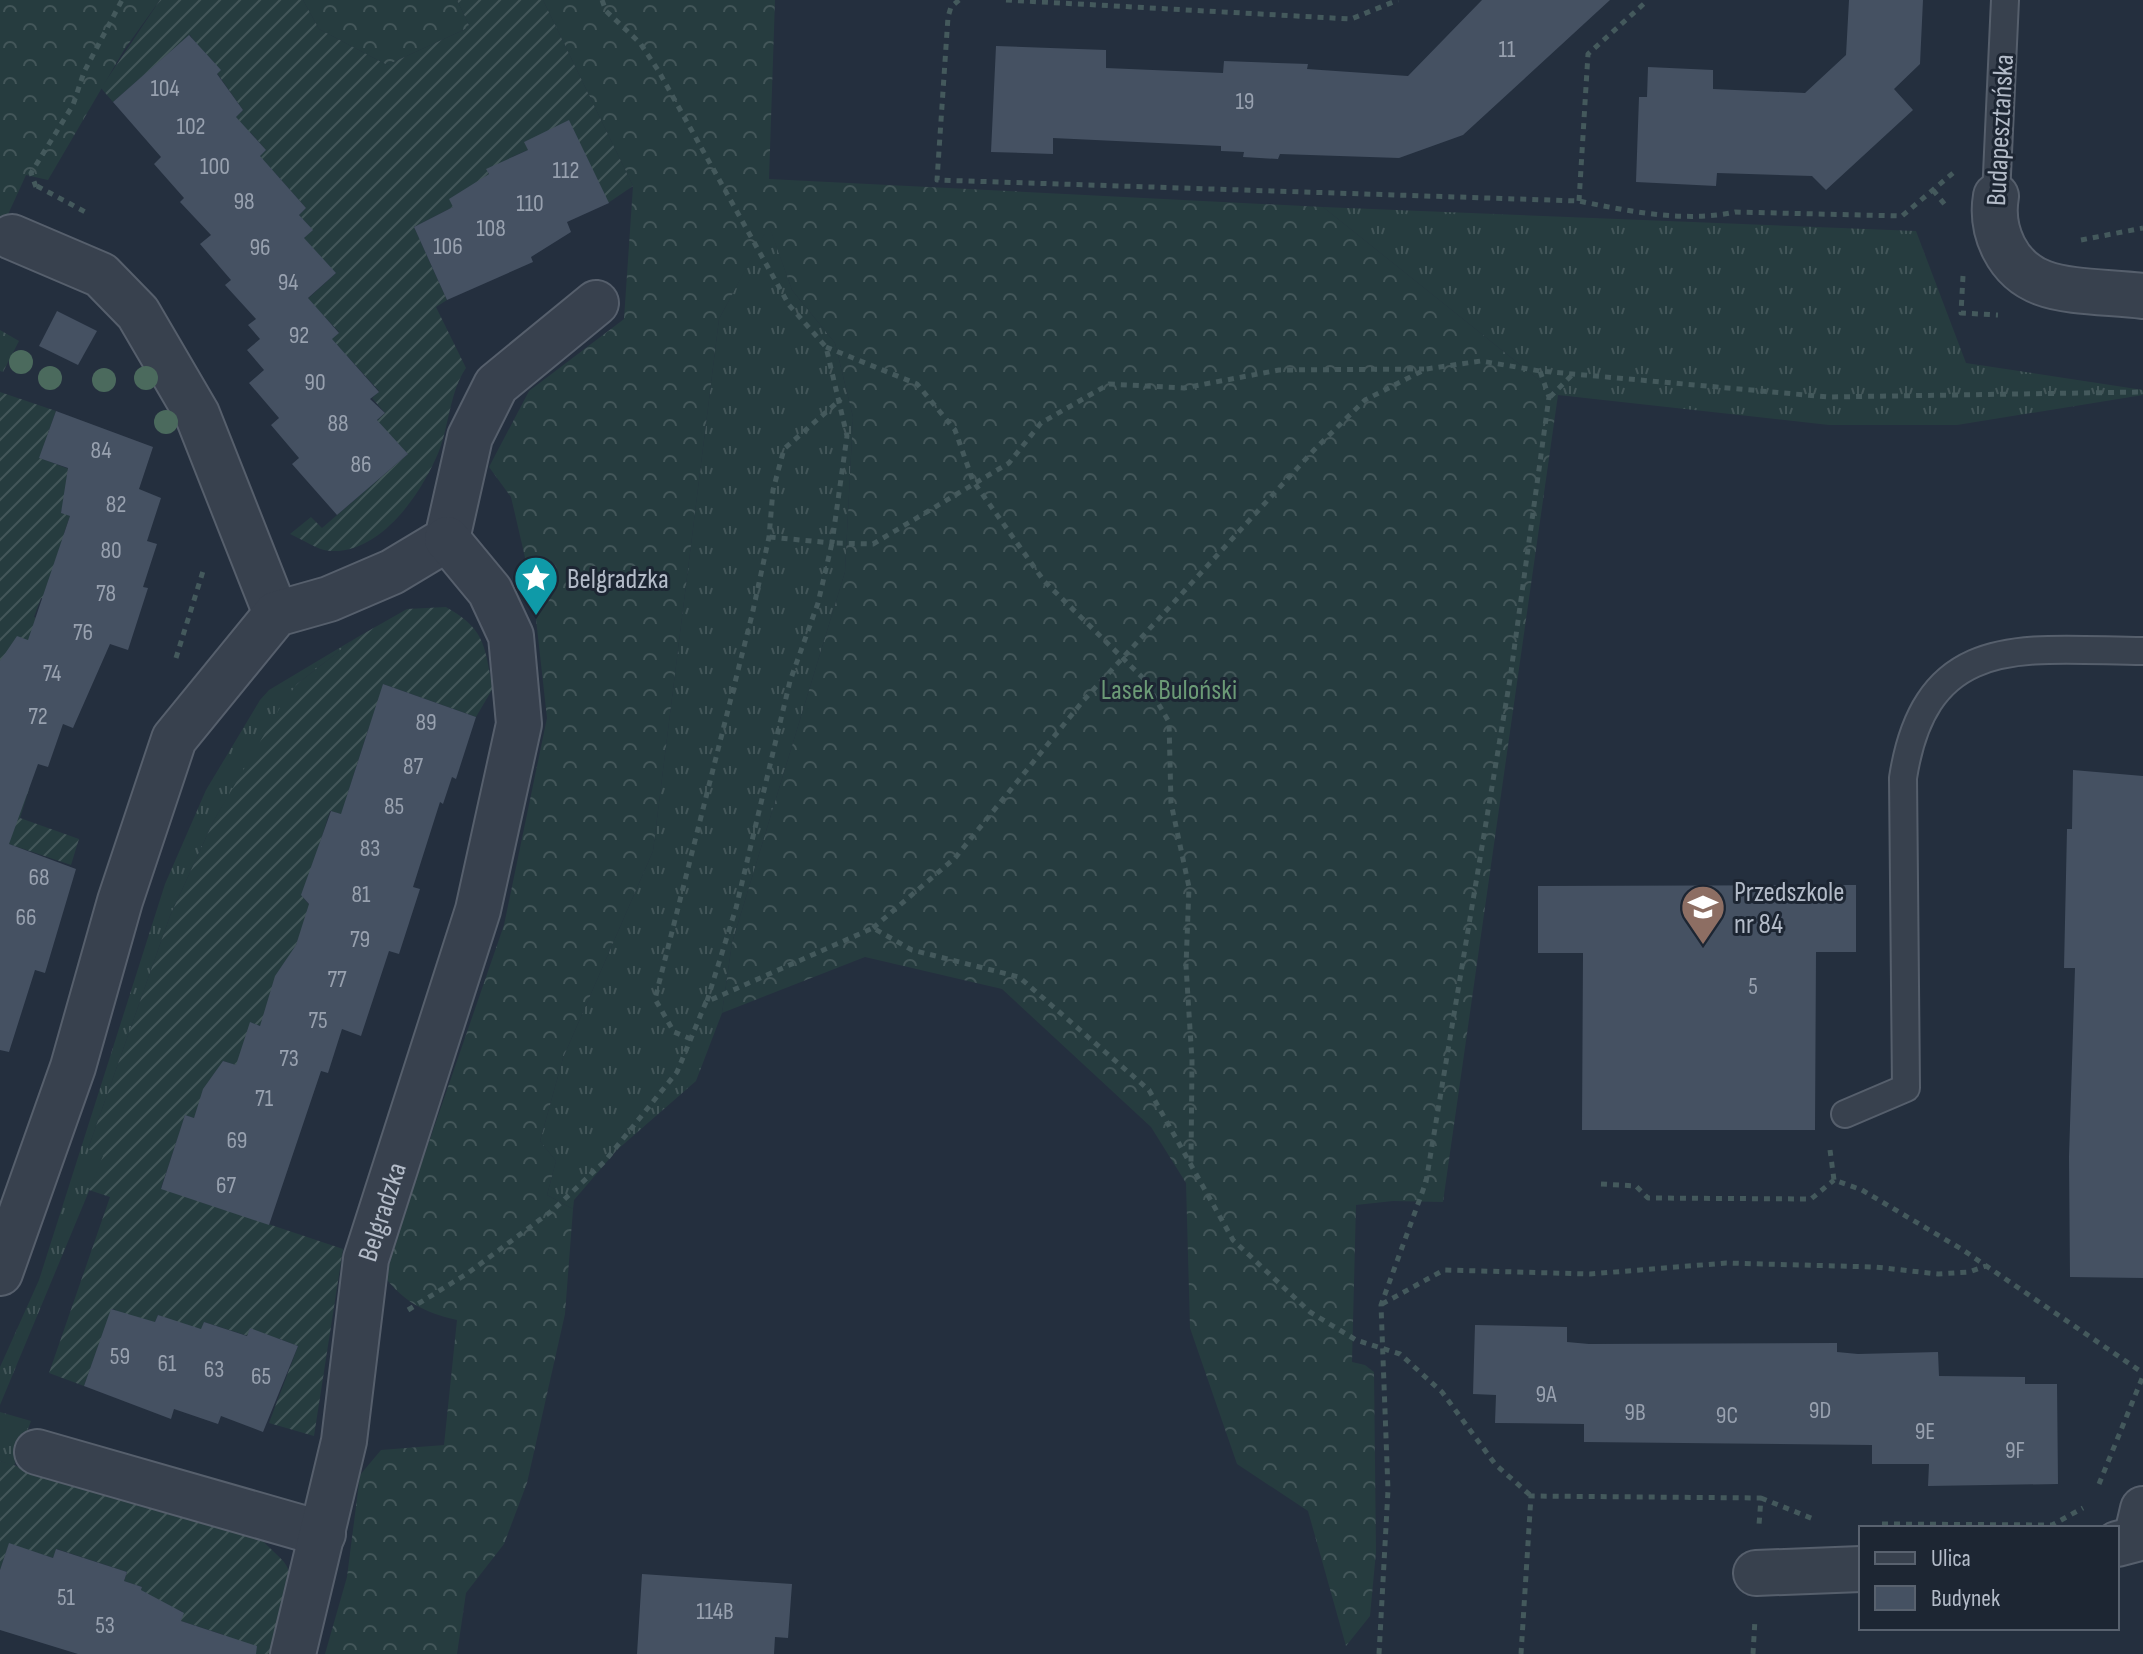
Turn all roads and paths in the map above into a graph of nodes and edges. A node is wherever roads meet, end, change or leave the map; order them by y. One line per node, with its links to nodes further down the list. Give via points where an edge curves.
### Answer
1 (122, 0): 14 (path, via 73,105 31,173 37,186)
2 (602, 0): 18 (path, via 658,70 789,305)
3 (959, 0): 11 (path, via 948,17 937,180)
4 (1006, 0): 5 (path, via 1351,19)
5 (1398, 0)
6 (1648, 0): 11 (path, via 1588,54)
7 (2005, 0): 8 (lane, Budapesztańska)
8 (1999, 134): 9 (path); 10 (lane, Budapesztańska)
9 (1933, 190): 11 (path, via 1902,216 1717,216 1626,211); 12 (path)
10 (1996, 196): 16 (street, Budapesztańska, via 1994,226 2008,256 2024,272 2043,284)
11 (1579, 201)
12 (1946, 206)
13 (2143, 228): 15 (path)
14 (12, 237): 29 (street, via 101,275 138,313 197,414)
15 (2076, 241)
16 (2143, 296)
17 (596, 303): 27 (street, via 496,385 470,437)
18 (826, 347): 24 (path); 25 (path, via 917,384 955,430)
19 (1426, 369): 20 (path, via 1481,361); 25 (path, via 1279,370 1184,388 1109,384 1041,423 1009,463); 31 (path, via 1365,400)
20 (1540, 371): 21 (path); 23 (path)
21 (1575, 373): 22 (path, via 1828,397); 23 (path)
22 (2143, 392)
23 (1549, 397): 43 (path, via 1510,679 1426,1182)
24 (841, 399): 26 (path, via 784,449); 28 (path, via 847,436)
25 (973, 481): 28 (path, via 873,544); 31 (path, via 1044,581)
26 (769, 537): 28 (path); 34 (path, via 655,999 674,1032)
27 (447, 539): 29 (street, via 392,572); 54 (street, Belgradzka, via 490,591 511,636 519,724 478,910 366,1259 344,1441)
28 (832, 543): 33 (path, via 818,603 790,681 736,908)
29 (276, 614): 41 (street, via 174,739 73,1067)
30 (2143, 651): 35 (lane, via 2000,653 1947,678 1924,704 1909,739 1903,778 1906,1088)
31 (1122, 659): 32 (path, via 955,858); 37 (path, via 1144,679 1169,722 1171,803 1189,887)
32 (873, 928): 33 (path); 37 (path, via 912,950 1019,977 1149,1090)
33 (706, 1002): 34 (path)
34 (691, 1039): 42 (path, via 677,1072 605,1161 553,1210)
35 (1845, 1114)
36 (1831, 1155): 38 (path)
37 (1191, 1164): 44 (path, via 1233,1240 1310,1312 1356,1340)
38 (1834, 1180): 39 (path, via 1811,1199 1648,1198 1636,1186); 40 (path, via 1862,1190)
39 (1601, 1184)
40 (1986, 1266): 43 (path, via 1938,1274 1726,1263 1590,1274 1444,1270); 45 (path)
41 (0, 1273)
42 (443, 1287)
43 (1381, 1305): 44 (path)
44 (1380, 1346): 48 (path, via 1400,1354 1442,1392 1495,1464); 60 (path, via 1388,1490)
45 (2143, 1374): 47 (path)
46 (37, 1452): 54 (street)
47 (2097, 1489)
48 (1531, 1496): 49 (path); 61 (path)
49 (1761, 1498): 52 (path); 57 (path)
50 (2092, 1504): 53 (path, via 2052,1525)
51 (2143, 1509): 55 (street, via 2136,1539)
52 (1820, 1521)
53 (1877, 1524)
54 (323, 1534): 59 (street, Belgradzka)
55 (2119, 1543)
56 (1859, 1569): 57 (street)
57 (1756, 1573)
58 (1755, 1630): 62 (path)
59 (293, 1654)
60 (1379, 1654)
61 (1521, 1654)
62 (1753, 1654)

